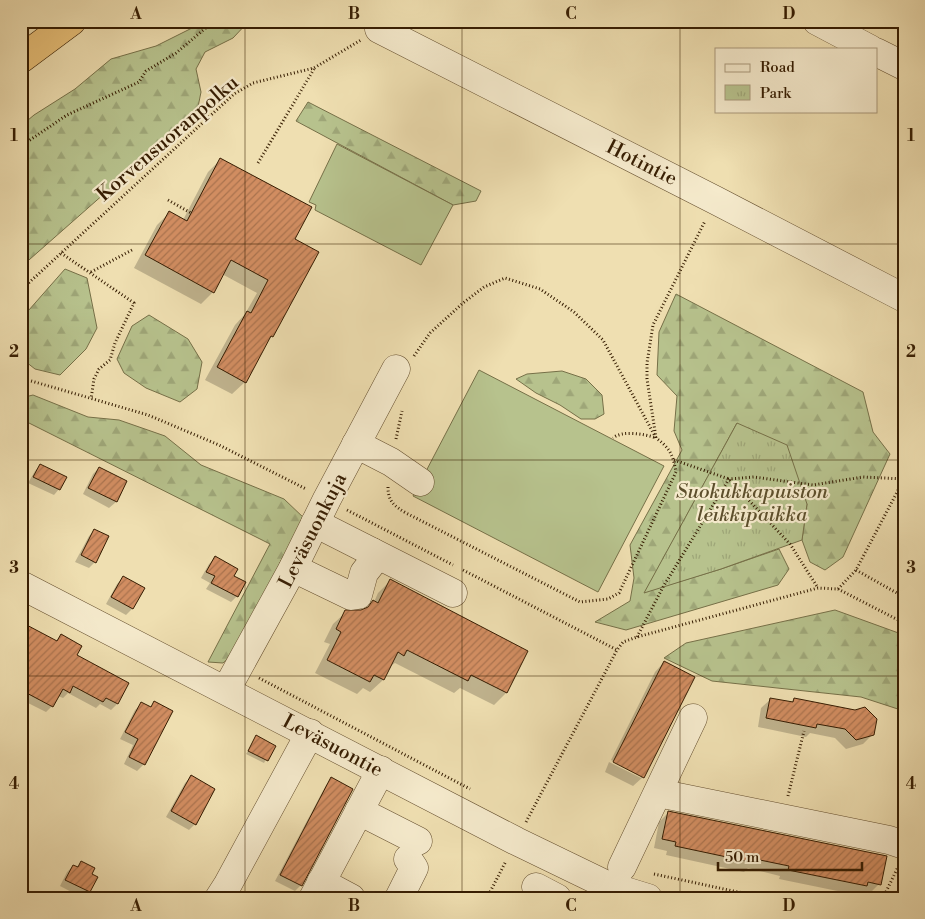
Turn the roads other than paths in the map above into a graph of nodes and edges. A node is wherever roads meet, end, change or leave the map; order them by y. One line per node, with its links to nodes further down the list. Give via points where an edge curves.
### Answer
1 (72, 21): 6 (highway)
2 (816, 21): 4 (street)
3 (379, 29): 8 (street, Hotintie)
4 (868, 48)
5 (878, 53): 7 (street)
6 (21, 59)
7 (904, 66)
8 (904, 298)
9 (404, 363): 10 (street, Leväsuonkuja)
10 (356, 444): 11 (street); 12 (street, Leväsuonkuja)
11 (420, 482)
12 (321, 511): 13 (street); 14 (street, Leväsuonkuja)
13 (372, 552): 14 (street, via 371,564 364,573 358,595 351,596); 16 (street)
14 (293, 568): 17 (street, Leväsuonkuja)
15 (21, 584): 17 (street, Leväsuontie)
16 (453, 593)
17 (233, 679): 19 (street, Leväsuontie)
18 (693, 718): 21 (street)
19 (310, 733): 20 (street, Leväsuontie); 26 (street)
20 (381, 770): 22 (street); 29 (street, Leväsuontie, via 527,828 609,886)
21 (658, 793): 23 (street, via 889,840); 24 (street)
22 (359, 811): 25 (street); 28 (street, via 413,850 414,868)
23 (902, 854)
24 (622, 867)
25 (317, 890): 27 (street)
26 (219, 898)
27 (351, 898)
28 (399, 898)
29 (648, 898)

